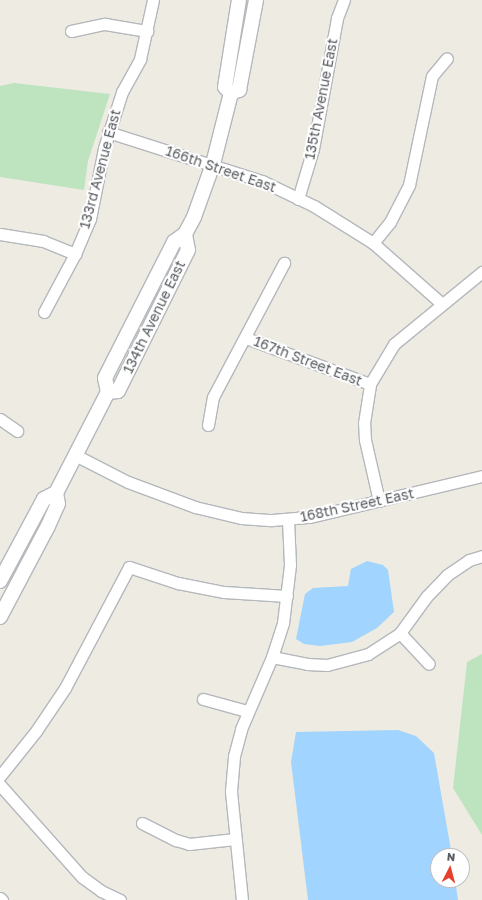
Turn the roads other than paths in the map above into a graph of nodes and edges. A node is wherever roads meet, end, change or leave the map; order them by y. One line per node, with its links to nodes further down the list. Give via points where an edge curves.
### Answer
1 (153, 0): 6 (street, 133rd Avenue East)
2 (239, 0): 8 (street, 134th Avenue East, via 225,87)
3 (256, 0): 8 (street, 134th Avenue East)
4 (344, 0): 11 (street, 135th Avenue East, via 337,18 312,149)
5 (71, 31): 6 (street, via 105,24)
6 (147, 31): 9 (street, 133rd Avenue East, via 140,59 122,92)
7 (447, 58): 13 (street, via 432,76 410,186 390,222)
8 (235, 91): 10 (street, 134th Avenue East)
9 (108, 132): 10 (street, 166th Street East); 14 (street, 133rd Avenue East, via 90,219)
10 (213, 164): 11 (street, 166th Street East, via 262,181); 24 (street, 134th Avenue East, via 194,217 185,234 174,242 105,378 108,392)
11 (298, 199): 13 (street, 166th Street East, via 324,211)
12 (0, 234): 14 (street, via 43,241)
13 (373, 243): 17 (street, 166th Street East)
14 (75, 254): 18 (street, 133rd Avenue East)
15 (284, 263): 19 (street)
16 (482, 272): 17 (street)
17 (442, 304): 20 (street, via 394,344)
18 (44, 312)
19 (246, 338): 20 (street, 167th Street East); 22 (street, via 213,397)
20 (370, 384): 27 (street, via 364,423 365,440)
21 (0, 419): 23 (street)
22 (208, 425)
23 (16, 431)
24 (75, 455): 26 (street, 134th Avenue East); 28 (street, 168th Street East, via 128,482 195,507 241,518)
25 (482, 476): 27 (street, 168th Street East)
26 (57, 498): 30 (street, 134th Avenue East, via 44,499); 32 (street, 134th Avenue East)
27 (379, 501): 28 (street, 168th Street East, via 310,517)
28 (288, 519): 31 (street, via 290,566)
29 (482, 556): 33 (street, via 469,560 447,575 427,596)
30 (0, 581)
31 (287, 596): 34 (street, via 283,623); 38 (street, via 224,592 178,583 129,567 65,688 36,731)
32 (0, 617)
33 (400, 633): 34 (street, via 368,654 327,665); 35 (street)
34 (272, 657): 37 (street)
35 (429, 664)
36 (203, 700): 37 (street)
37 (247, 711): 41 (street, via 234,756 231,791)
38 (0, 776)
39 (0, 785): 44 (street, via 82,877 101,891)
40 (142, 822): 41 (street, via 189,844)
41 (235, 839): 45 (street)
42 (0, 898): 43 (street)
43 (2, 900)
44 (120, 900)
45 (242, 900)

